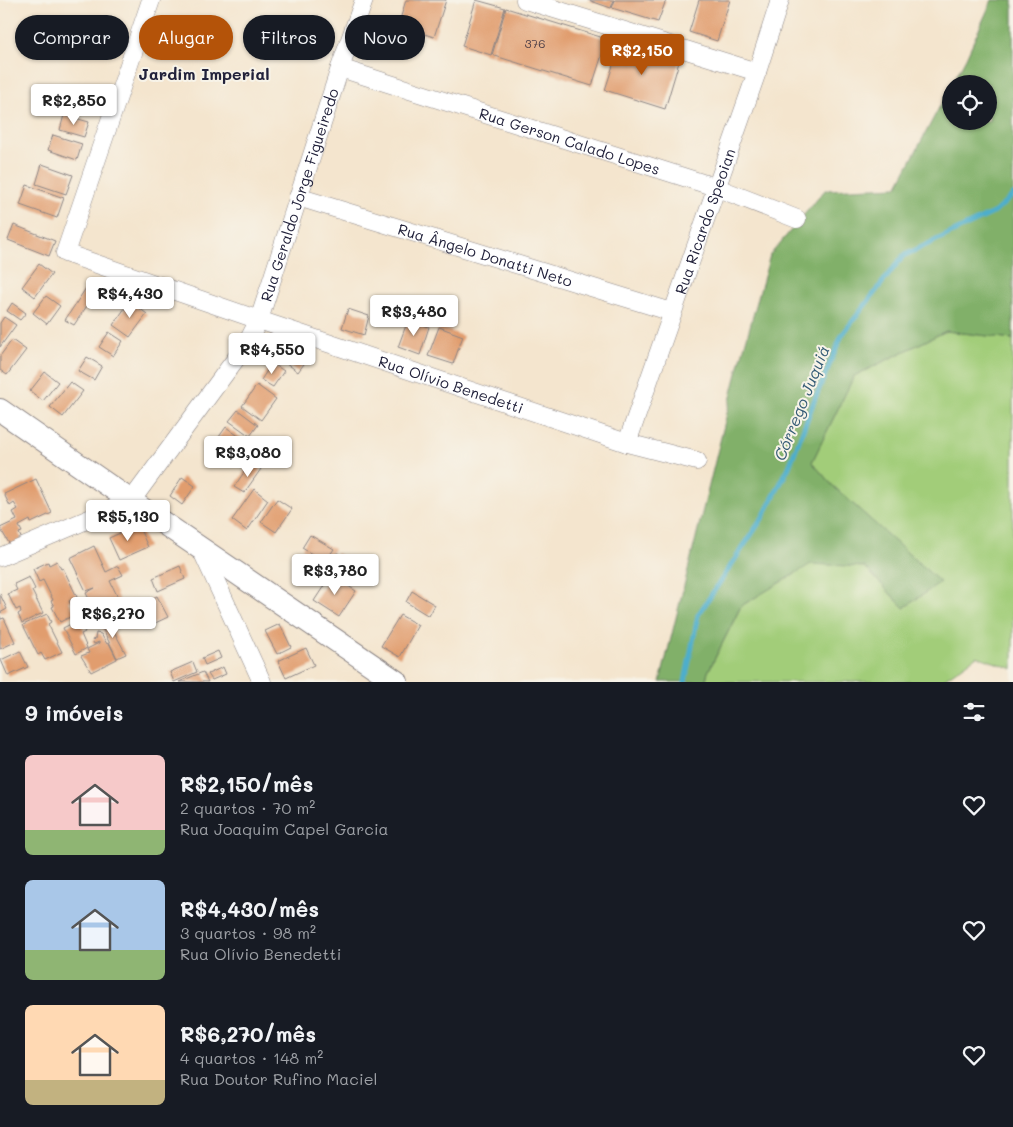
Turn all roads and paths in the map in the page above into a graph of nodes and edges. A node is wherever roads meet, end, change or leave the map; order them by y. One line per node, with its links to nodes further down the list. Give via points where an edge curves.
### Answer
1 (150, 0): 11 (street, Rua Olívio Benedetti, via 65,253)
2 (364, 0): 5 (street, Rua Geraldo Jorge Figueiredo)
3 (525, 0): 6 (street)
4 (780, 0): 6 (street, Rua Ricardo Speoian)
5 (340, 68): 7 (street, Rua Gerson Calado Lopes); 8 (street, Rua Geraldo Jorge Figueiredo)
6 (757, 72): 7 (street, Rua Ricardo Speoian)
7 (715, 188): 9 (street, Rua Gerson Calado Lopes); 10 (street, Rua Ricardo Speoian)
8 (298, 197): 10 (street, Rua Ângelo Donatti Neto); 11 (street, Rua Geraldo Jorge Figueiredo)
9 (797, 219)
10 (672, 312): 13 (street, Rua Ricardo Speoian)
11 (259, 320): 13 (street, Rua Olívio Benedetti); 15 (street, Rua Geraldo Jorge Figueiredo, via 246,345)
12 (0, 410): 15 (street)
13 (627, 443): 14 (street, Rua Olívio Benedetti)
14 (697, 461)
15 (131, 501): 16 (street); 17 (street)
16 (201, 548): 18 (street); 19 (street)
17 (0, 557)
18 (262, 682)
19 (397, 682)

